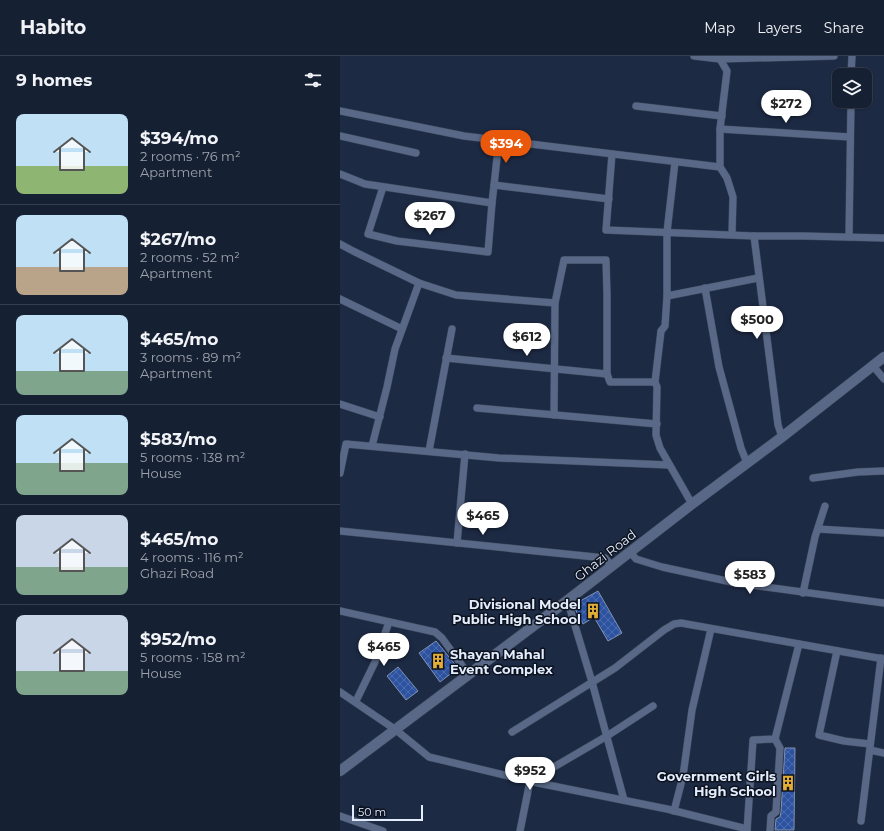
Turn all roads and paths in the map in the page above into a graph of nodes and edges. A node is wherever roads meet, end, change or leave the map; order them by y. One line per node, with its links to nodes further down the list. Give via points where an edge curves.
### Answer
1 (694, 56): 4 (street)
2 (834, 56): 4 (street)
3 (852, 56): 5 (street)
4 (720, 58): 9 (street, via 727,71)
5 (851, 68)
6 (636, 106): 9 (street)
7 (851, 108): 12 (street)
8 (340, 111): 13 (street, via 464,136)
9 (722, 116): 10 (street)
10 (720, 129): 12 (street); 17 (street)
11 (340, 136): 14 (street)
12 (850, 137): 26 (street)
13 (499, 140): 15 (street); 19 (street)
14 (416, 154)
15 (612, 154): 16 (street); 21 (street)
16 (675, 162): 17 (street); 23 (street)
17 (720, 167): 24 (street, via 733,198)
18 (340, 174): 20 (street, via 365,184)
19 (494, 185): 21 (street); 22 (street)
20 (383, 187): 22 (street); 22 (street, via 368,234 397,241 488,252)
21 (609, 199): 23 (street, via 606,230)
22 (492, 203)
23 (667, 232): 24 (street); 32 (street)
24 (732, 234): 25 (street)
25 (754, 236): 26 (street); 29 (street)
26 (849, 237): 27 (street)
27 (884, 238)
28 (340, 244): 30 (street)
29 (758, 278): 31 (street); 49 (street, via 778,425)
30 (419, 283): 34 (street, via 456,295); 35 (street)
31 (705, 288): 32 (street); 53 (street, via 719,367)
32 (667, 296): 43 (street, via 665,326 661,331)
33 (340, 299): 35 (street)
34 (555, 303): 40 (street); 41 (street, via 564,260 606,260)
35 (402, 329): 47 (street)
36 (452, 329): 38 (street)
37 (884, 357): 39 (main road, Ghazi Road)
38 (446, 358): 40 (street); 51 (street)
39 (873, 366): 42 (street); 49 (main road, Ghazi Road)
40 (555, 369): 41 (street); 46 (street)
41 (607, 374): 43 (street, via 610,382)
42 (884, 379)
43 (655, 382): 48 (street)
44 (340, 404): 47 (street)
45 (478, 408): 46 (street)
46 (554, 415): 48 (street)
47 (380, 417): 50 (street)
48 (657, 424): 54 (street, via 656,435)
49 (782, 437): 53 (main road, Ghazi Road)
50 (372, 446): 51 (street); 56 (street, via 346,444)
51 (429, 451): 52 (street)
52 (465, 454): 54 (street, via 499,458); 63 (street)
53 (747, 463): 58 (main road, Ghazi Road)
54 (669, 465): 58 (street)
55 (884, 471): 57 (street)
56 (340, 473)
57 (813, 478)
58 (692, 504): 64 (main road, Ghazi Road)
59 (825, 506): 60 (street)
60 (818, 529): 62 (street); 66 (street)
61 (340, 531): 63 (street)
62 (884, 533)
63 (458, 543): 65 (street, via 606,558)
64 (630, 552): 65 (main road, Ghazi Road); 66 (street, via 636,559 662,567 736,583)
65 (612, 566): 67 (main road, Ghazi Road)
66 (803, 593): 68 (street)
67 (564, 603): 75 (main road, Ghazi Road); 76 (street, via 570,609)
68 (884, 603)
69 (340, 611): 70 (street)
70 (389, 622): 75 (street, via 434,632 442,638); 78 (street, via 375,662)
71 (711, 629): 72 (street); 76 (street, via 674,624); 89 (street, via 696,689 683,776)
72 (798, 644): 73 (street); 83 (street)
73 (837, 651): 74 (street); 84 (street, via 819,735)
74 (882, 659): 84 (street)
75 (468, 675): 80 (main road, Ghazi Road)
76 (592, 682): 81 (street); 82 (street)
77 (340, 692): 78 (street)
78 (356, 701): 80 (street)
79 (653, 706): 82 (street)
80 (396, 730): 86 (main road, Ghazi Road); 87 (street, via 429,757)
81 (512, 732)
82 (607, 736): 87 (street); 88 (street)
83 (775, 739): 92 (street, via 753,740); 95 (street, via 780,748 776,812 771,816)
84 (870, 747): 85 (street); 91 (street)
85 (884, 752)
86 (340, 771)
87 (530, 781): 88 (street); 94 (street)
88 (624, 800): 89 (street)
89 (674, 811): 92 (street)
90 (340, 816): 93 (street)
91 (861, 821)
92 (747, 830)
93 (383, 831)
94 (520, 831)
95 (770, 831)

